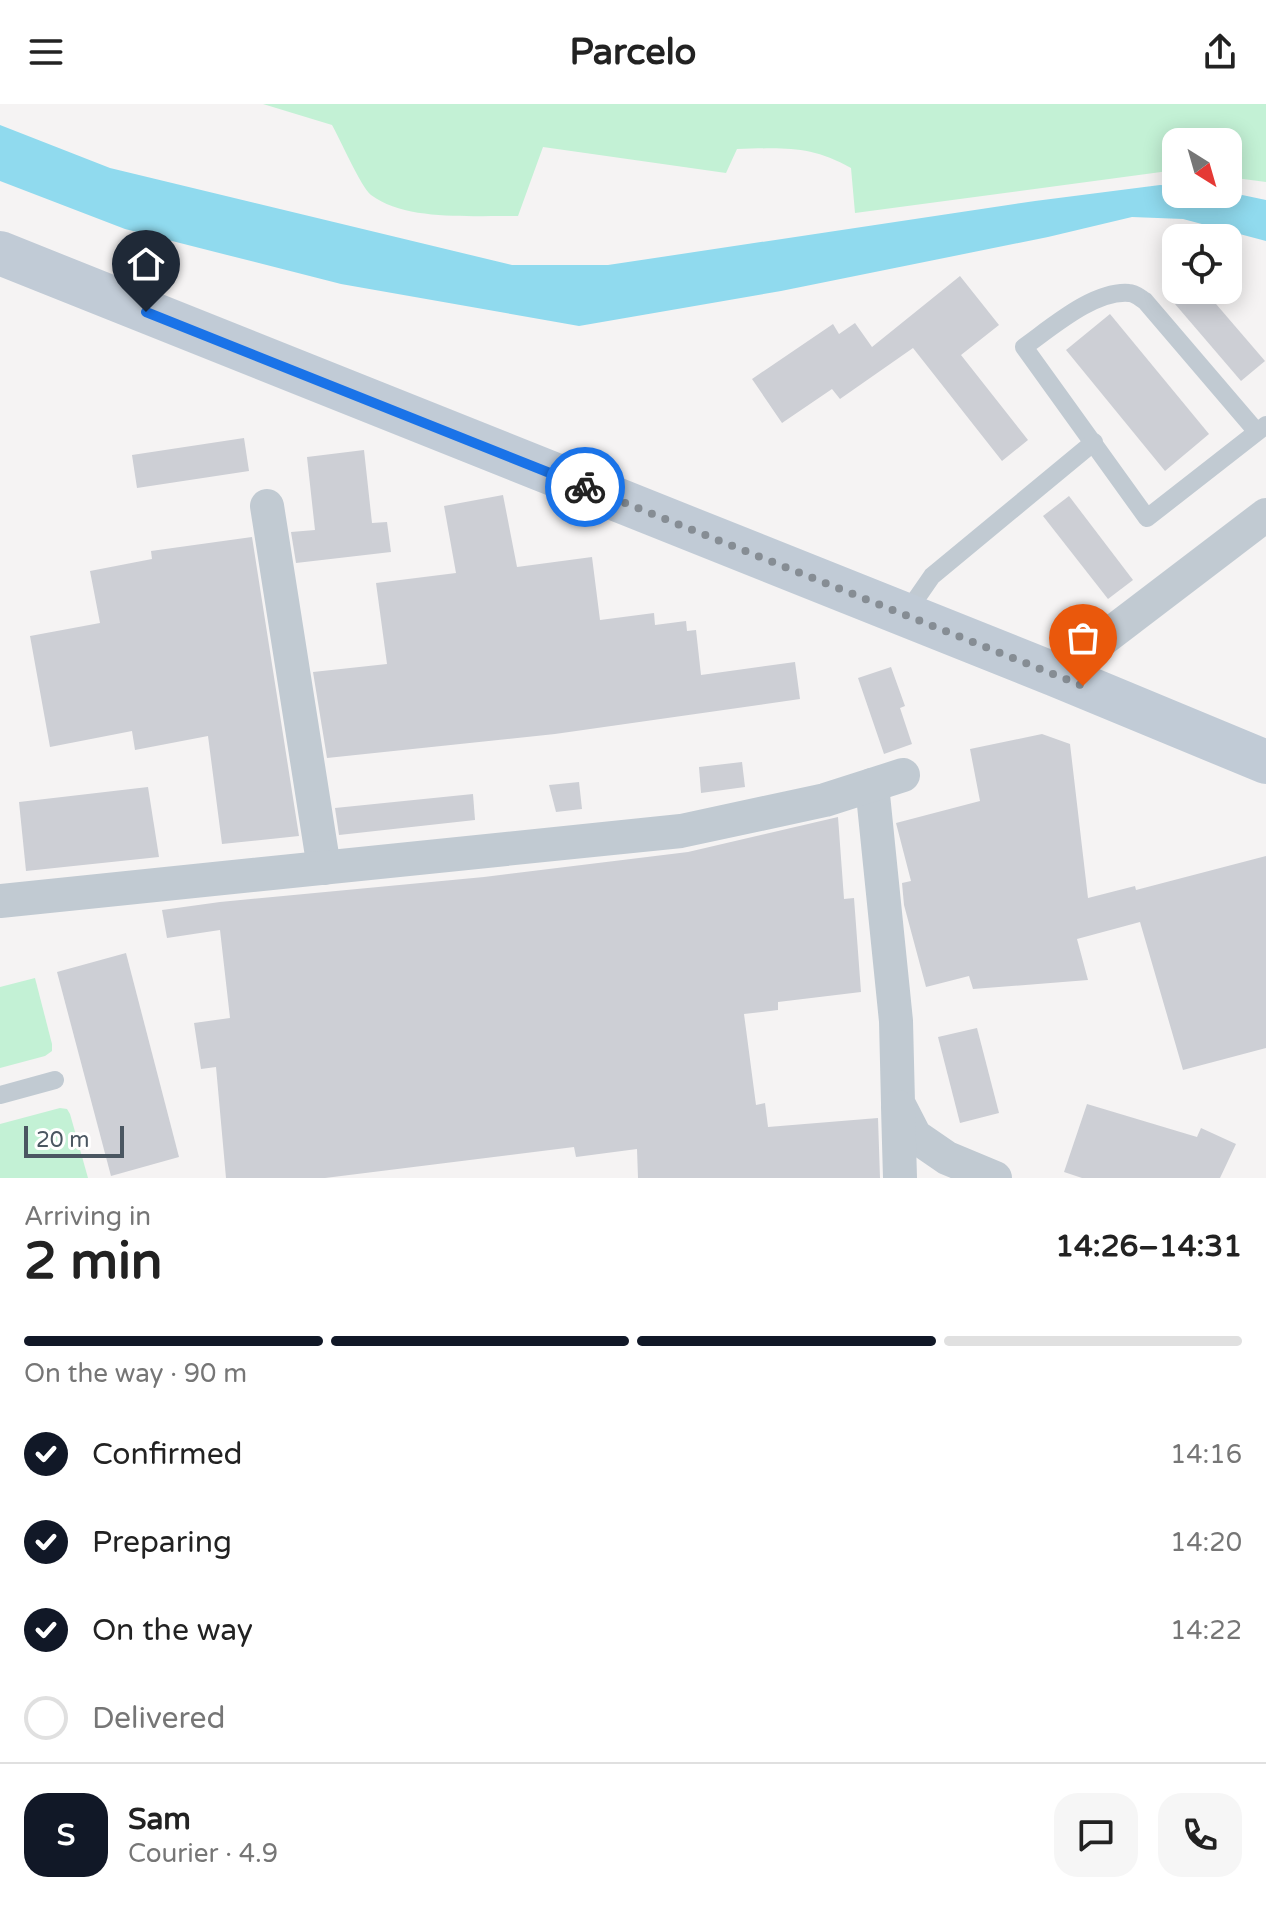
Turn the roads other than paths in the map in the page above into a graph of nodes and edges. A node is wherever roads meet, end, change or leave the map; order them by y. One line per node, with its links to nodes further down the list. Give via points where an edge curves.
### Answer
1 (0, 253): 6 (main road)
2 (1262, 428): 3 (lane, via 1147,518); 3 (lane, via 1132,292 1109,294 1080,308 1024,347)
3 (1094, 442): 6 (lane, via 932,576)
4 (267, 506): 9 (street)
5 (1266, 515): 7 (street)
6 (905, 615): 7 (main road)
7 (1056, 675): 8 (main road)
8 (1259, 757)
9 (324, 868): 10 (street); 13 (street, via 681,831 825,800 888,780)
10 (0, 901)
11 (55, 1080): 12 (lane)
12 (0, 1095)
13 (898, 1103): 14 (street); 15 (street, via 915,1136 947,1158)
14 (900, 1178)
15 (995, 1178)

